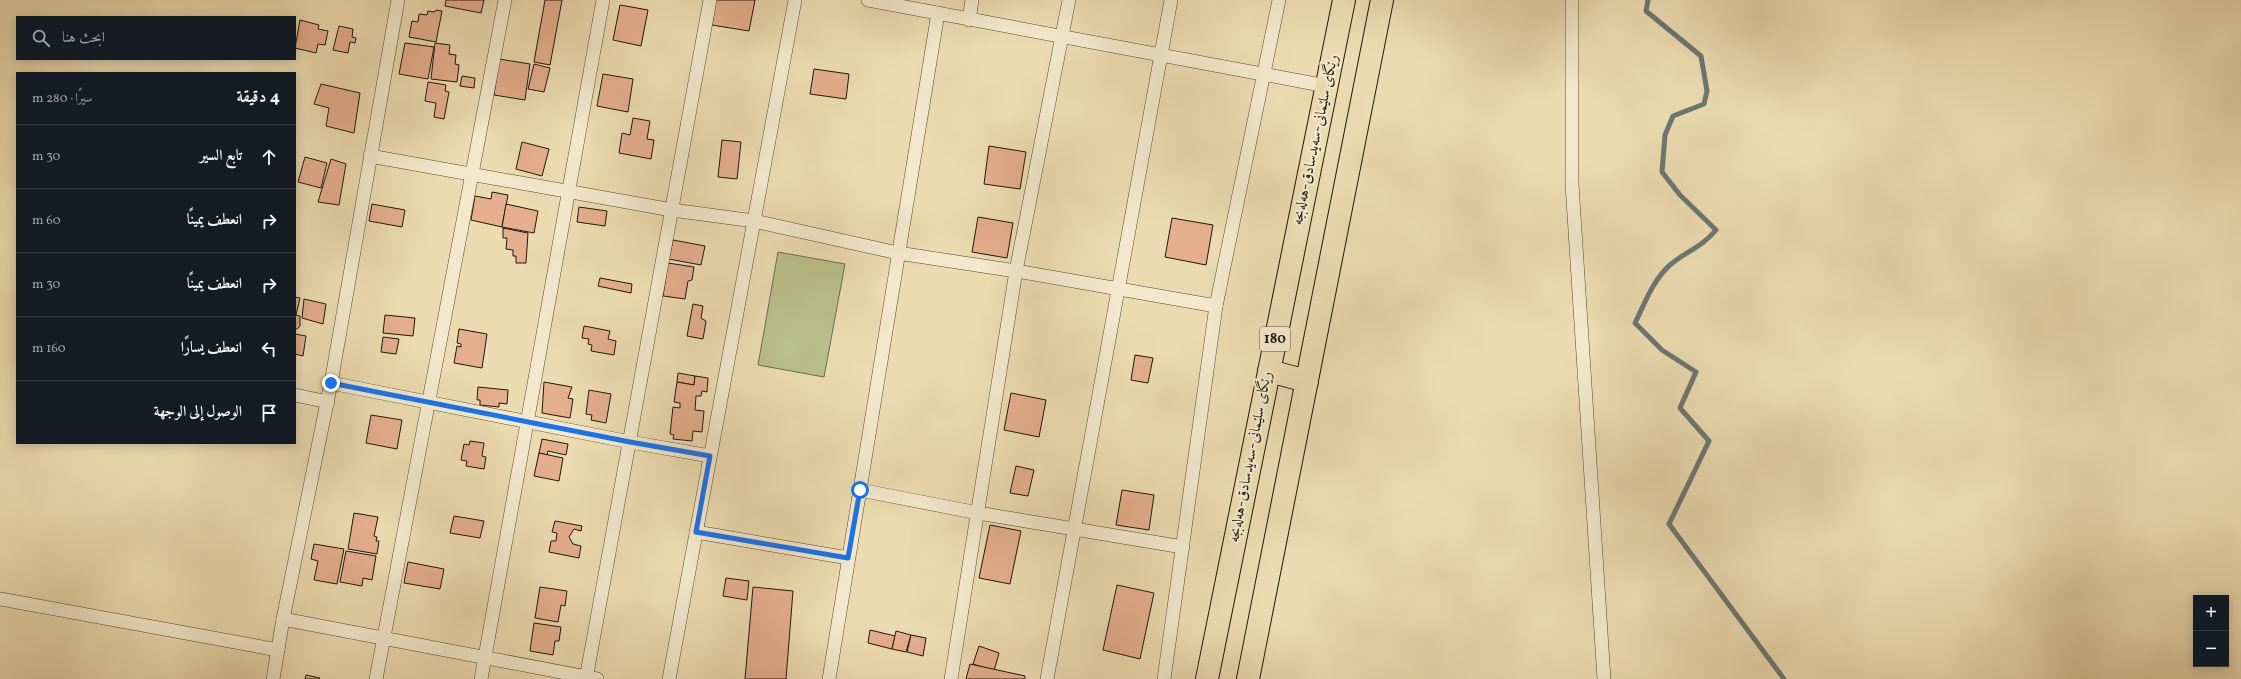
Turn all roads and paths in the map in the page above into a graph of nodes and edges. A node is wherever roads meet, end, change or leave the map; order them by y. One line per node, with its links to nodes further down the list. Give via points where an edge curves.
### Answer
1 (398, 0): 21 (street)
2 (505, 0): 22 (street)
3 (603, 0): 23 (street)
4 (710, 0): 24 (street)
5 (795, 0): 25 (street)
6 (868, 0): 14 (street)
7 (972, 0): 16 (street)
8 (1069, 0): 17 (street)
9 (1171, 0): 18 (street)
10 (1279, 0): 19 (street)
11 (1344, 0): 20 (highway, رێگای سلێمانی-سەیدسادق-هەلەبجە / 180)
12 (1382, 0): 31 (highway, 180)
13 (1572, 0): 61 (street, via 1572,184)
14 (921, 5): 15 (street)
15 (938, 13): 16 (street); 26 (street)
16 (969, 20): 17 (street)
17 (1062, 37): 18 (street); 27 (street)
18 (1161, 54): 19 (street); 28 (street)
19 (1264, 75): 20 (street); 29 (street)
20 (1326, 86): 30 (highway, رێگای سلێمانی-سەیدسادق-هەلەبجە / 180)
21 (370, 156): 22 (street); 32 (street)
22 (471, 174): 23 (street); 35 (street)
23 (568, 191): 24 (street); 36 (street)
24 (672, 210): 25 (street); 37 (street)
25 (754, 221): 26 (street); 38 (street)
26 (898, 253): 27 (street); 39 (street)
27 (1016, 271): 28 (street); 40 (street)
28 (1118, 288): 29 (street); 41 (street)
29 (1216, 306): 43 (street)
30 (1269, 371): 31 (highway); 59 (highway, رێگای سلێمانی-سەیدسادق-هەلەبجە / 180)
31 (1307, 382): 60 (highway, 180)
32 (331, 383): 34 (street); 35 (street)
33 (296, 395): 34 (street)
34 (328, 402): 46 (street)
35 (428, 402): 36 (street); 47 (street)
36 (527, 422): 37 (street); 49 (street)
37 (630, 442): 38 (street); 50 (street)
38 (710, 456): 42 (street)
39 (860, 490): 40 (street); 44 (street)
40 (978, 513): 41 (street); 56 (street)
41 (1074, 529): 43 (street); 57 (street)
42 (696, 532): 44 (street); 54 (street)
43 (1183, 547): 58 (street)
44 (848, 558): 55 (street)
45 (0, 600): 48 (street)
46 (283, 619): 47 (street); 48 (street)
47 (382, 638): 49 (street); 52 (street)
48 (278, 650): 51 (street)
49 (485, 658): 50 (street); 53 (street)
50 (590, 678)
51 (273, 679)
52 (376, 679)
53 (481, 679)
54 (669, 679)
55 (829, 679)
56 (951, 679)
57 (1047, 679)
58 (1164, 679)
59 (1206, 679)
60 (1248, 679)
61 (1604, 679)

